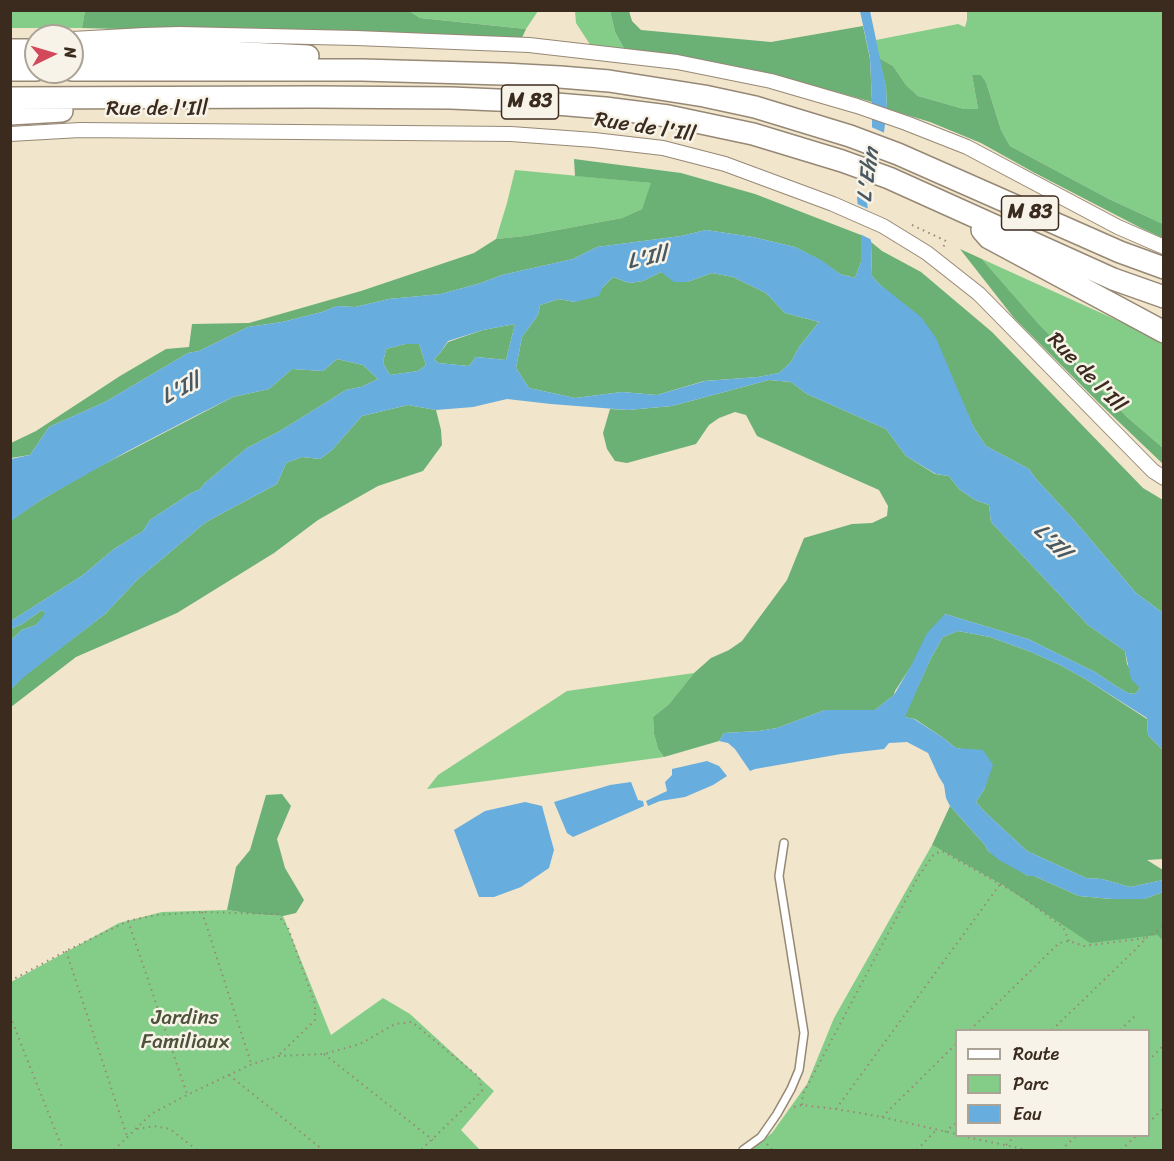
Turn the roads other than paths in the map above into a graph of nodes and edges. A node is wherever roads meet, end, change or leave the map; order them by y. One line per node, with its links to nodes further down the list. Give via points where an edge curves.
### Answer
1 (84, 38): 10 (street, via 145,34 356,38 529,45 677,62 771,81 906,123 967,147)
2 (84, 50): 4 (highway, via 344,58)
3 (84, 70): 4 (highway, M 83)
4 (362, 70): 11 (highway, M 83, via 560,77 641,86 755,106 898,154 1109,248)
5 (10, 98): 6 (highway, M 83)
6 (210, 98): 7 (highway, via 179,109); 9 (highway, M 83, via 451,98 668,116 753,134 842,161)
7 (10, 114)
8 (10, 134): 14 (street, Rue de l'Ill, via 80,130 511,134 663,148 725,164 833,204 883,226 927,252 979,294)
9 (968, 213): 12 (highway, M 83, via 1113,279); 13 (highway, via 989,238)
10 (1164, 247)
11 (1164, 268)
12 (1164, 297)
13 (1164, 332)
14 (1164, 478)
15 (784, 843): 16 (lane, via 779,876 804,1033 800,1070 761,1137)
16 (743, 1150)

